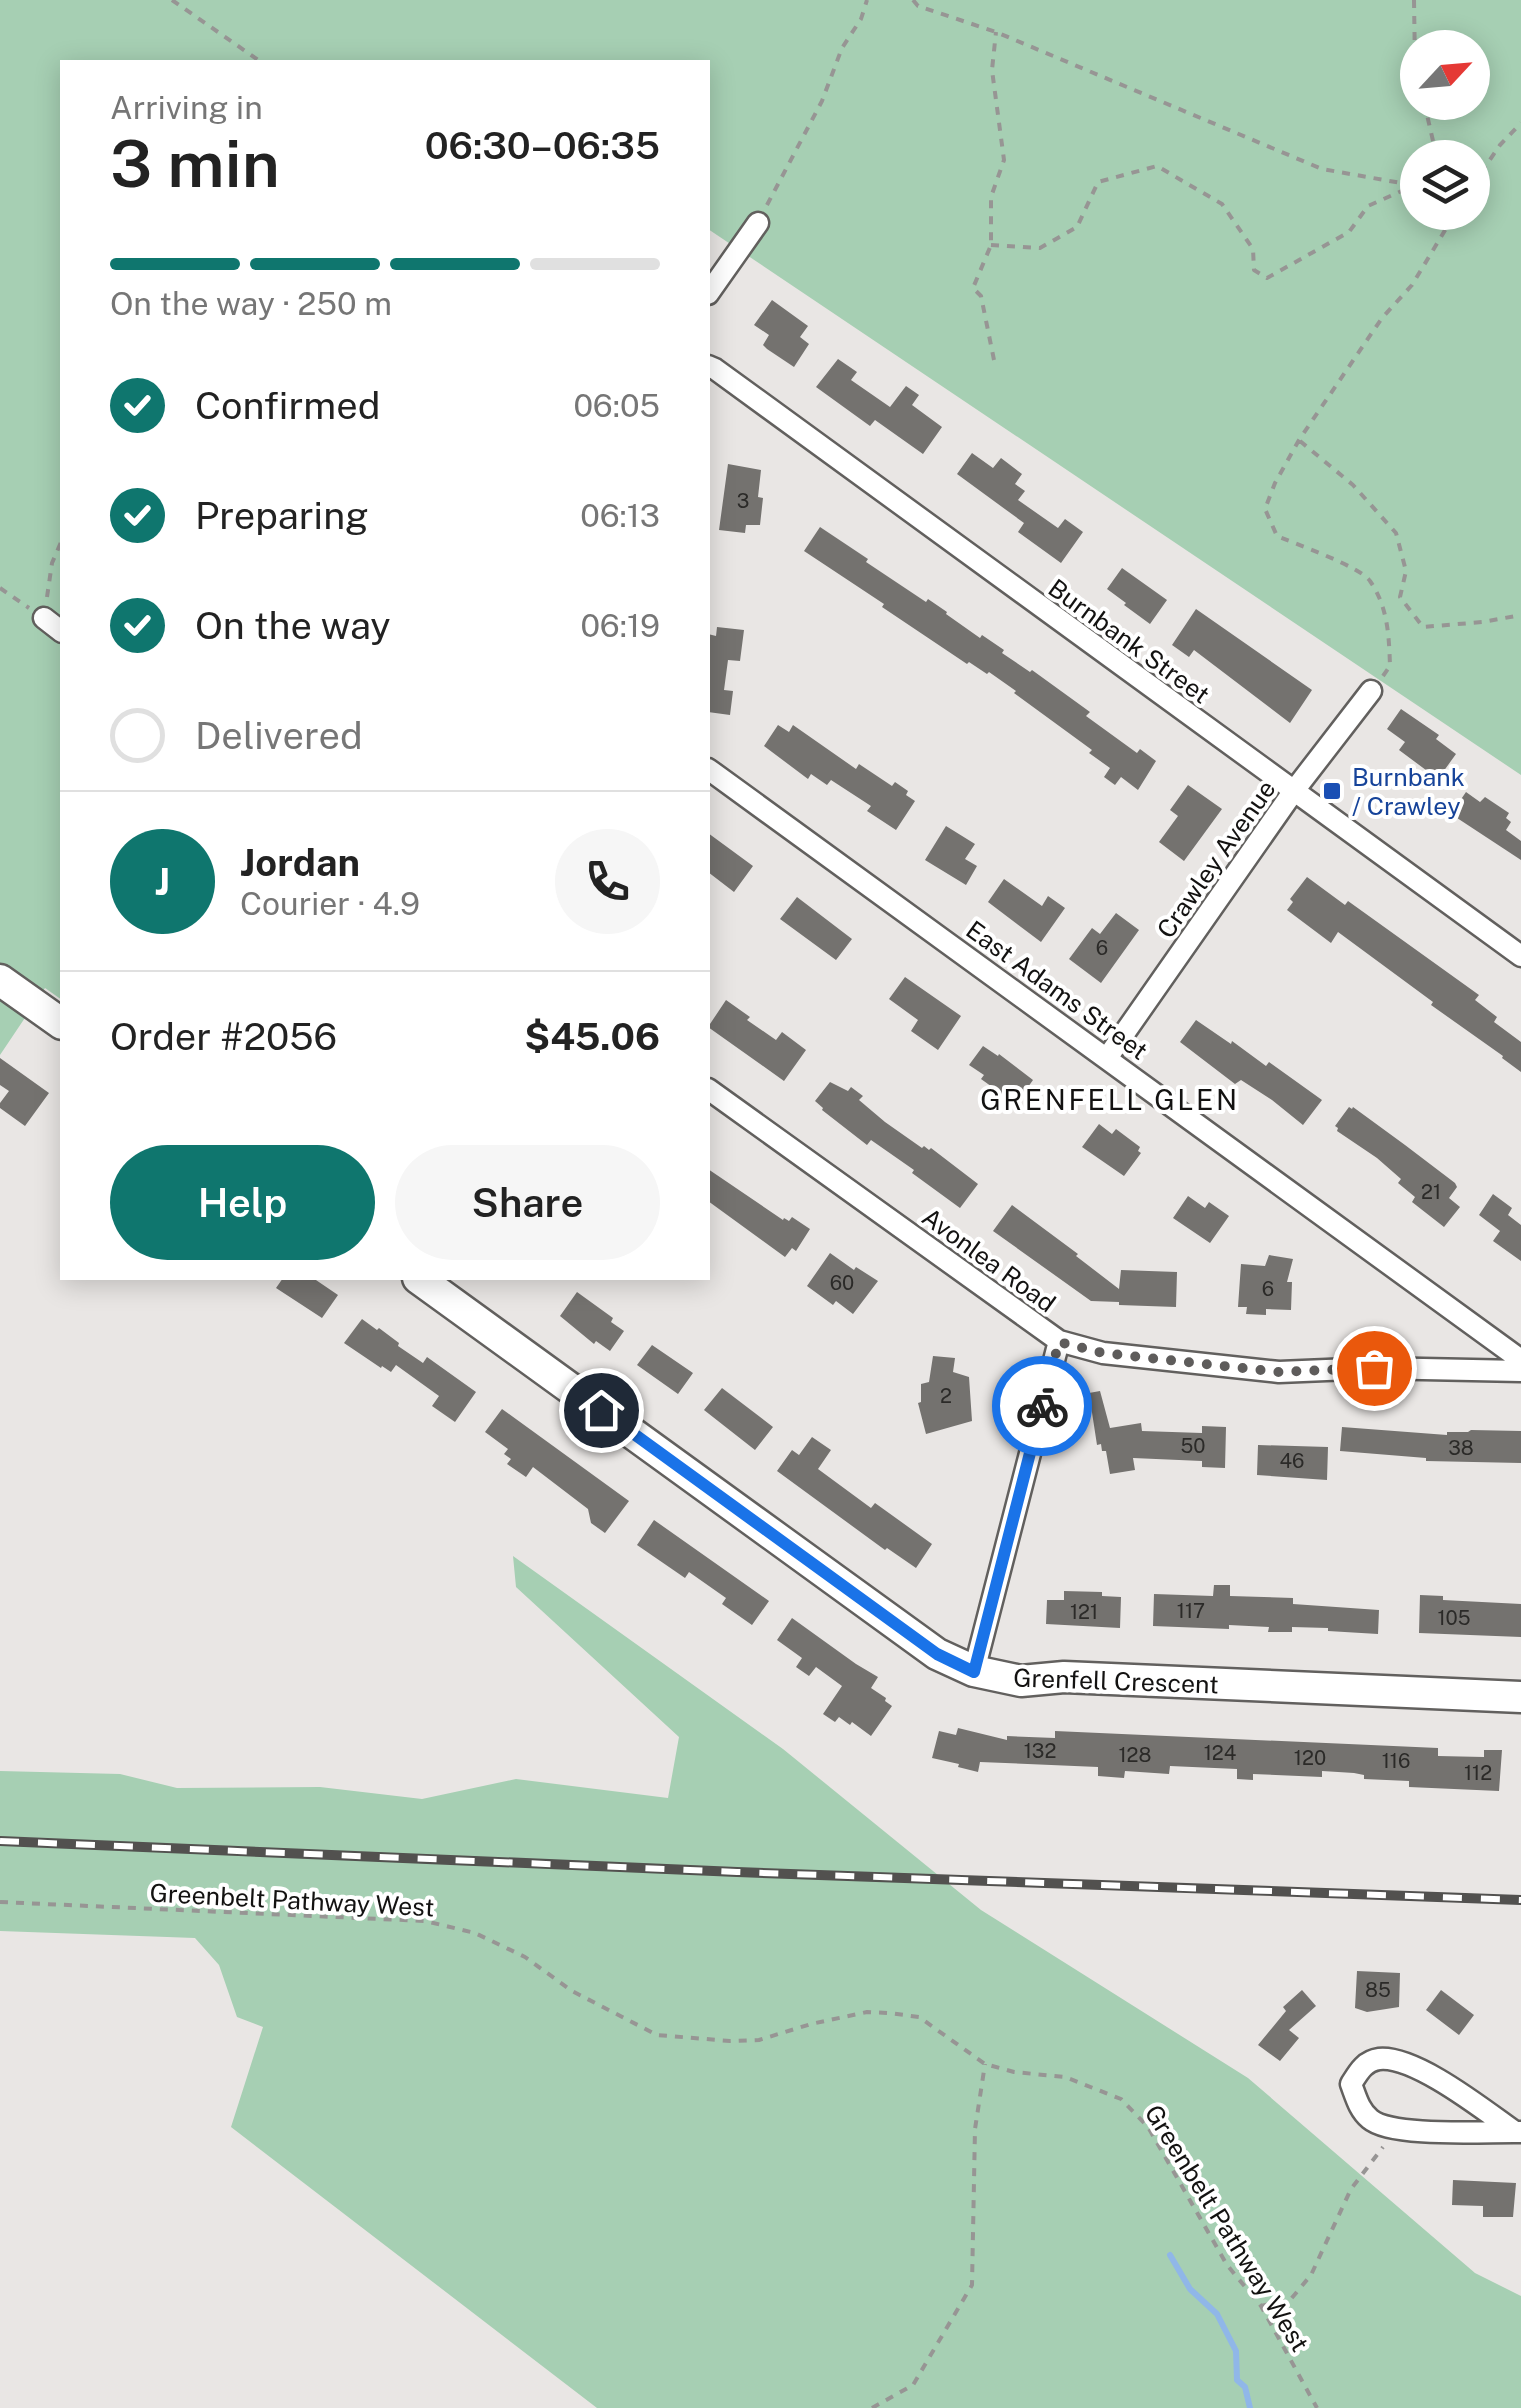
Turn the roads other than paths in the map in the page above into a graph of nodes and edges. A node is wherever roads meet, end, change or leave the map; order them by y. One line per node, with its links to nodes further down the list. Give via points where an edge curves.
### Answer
1 (758, 223): 2 (street)
2 (710, 291)
3 (710, 367): 8 (street, Burnbank Street)
4 (44, 618): 5 (street)
5 (60, 630)
6 (1370, 691): 8 (street, Crawley Avenue)
7 (710, 770): 12 (street, East Adams Street)
8 (1293, 792): 9 (street, Burnbank Street); 12 (street, Crawley Avenue)
9 (1521, 956)
10 (0, 980): 11 (street)
11 (60, 1023)
12 (1107, 1058): 16 (street, East Adams Street)
13 (710, 1090): 15 (street, Avonlea Road)
14 (421, 1280): 18 (street, Grenfell Crescent, via 937,1654)
15 (1059, 1342): 17 (street, Avonlea Road, via 1279,1372); 18 (street)
16 (1521, 1360)
17 (1521, 1371)
18 (974, 1672): 19 (street, Grenfell Crescent, via 1021,1681 1064,1677)
19 (1521, 1697)
20 (1518, 2132): 20 (street, via 1426,2071 1398,2062 1378,2059 1362,2066 1351,2084 1372,2122 1432,2133)

